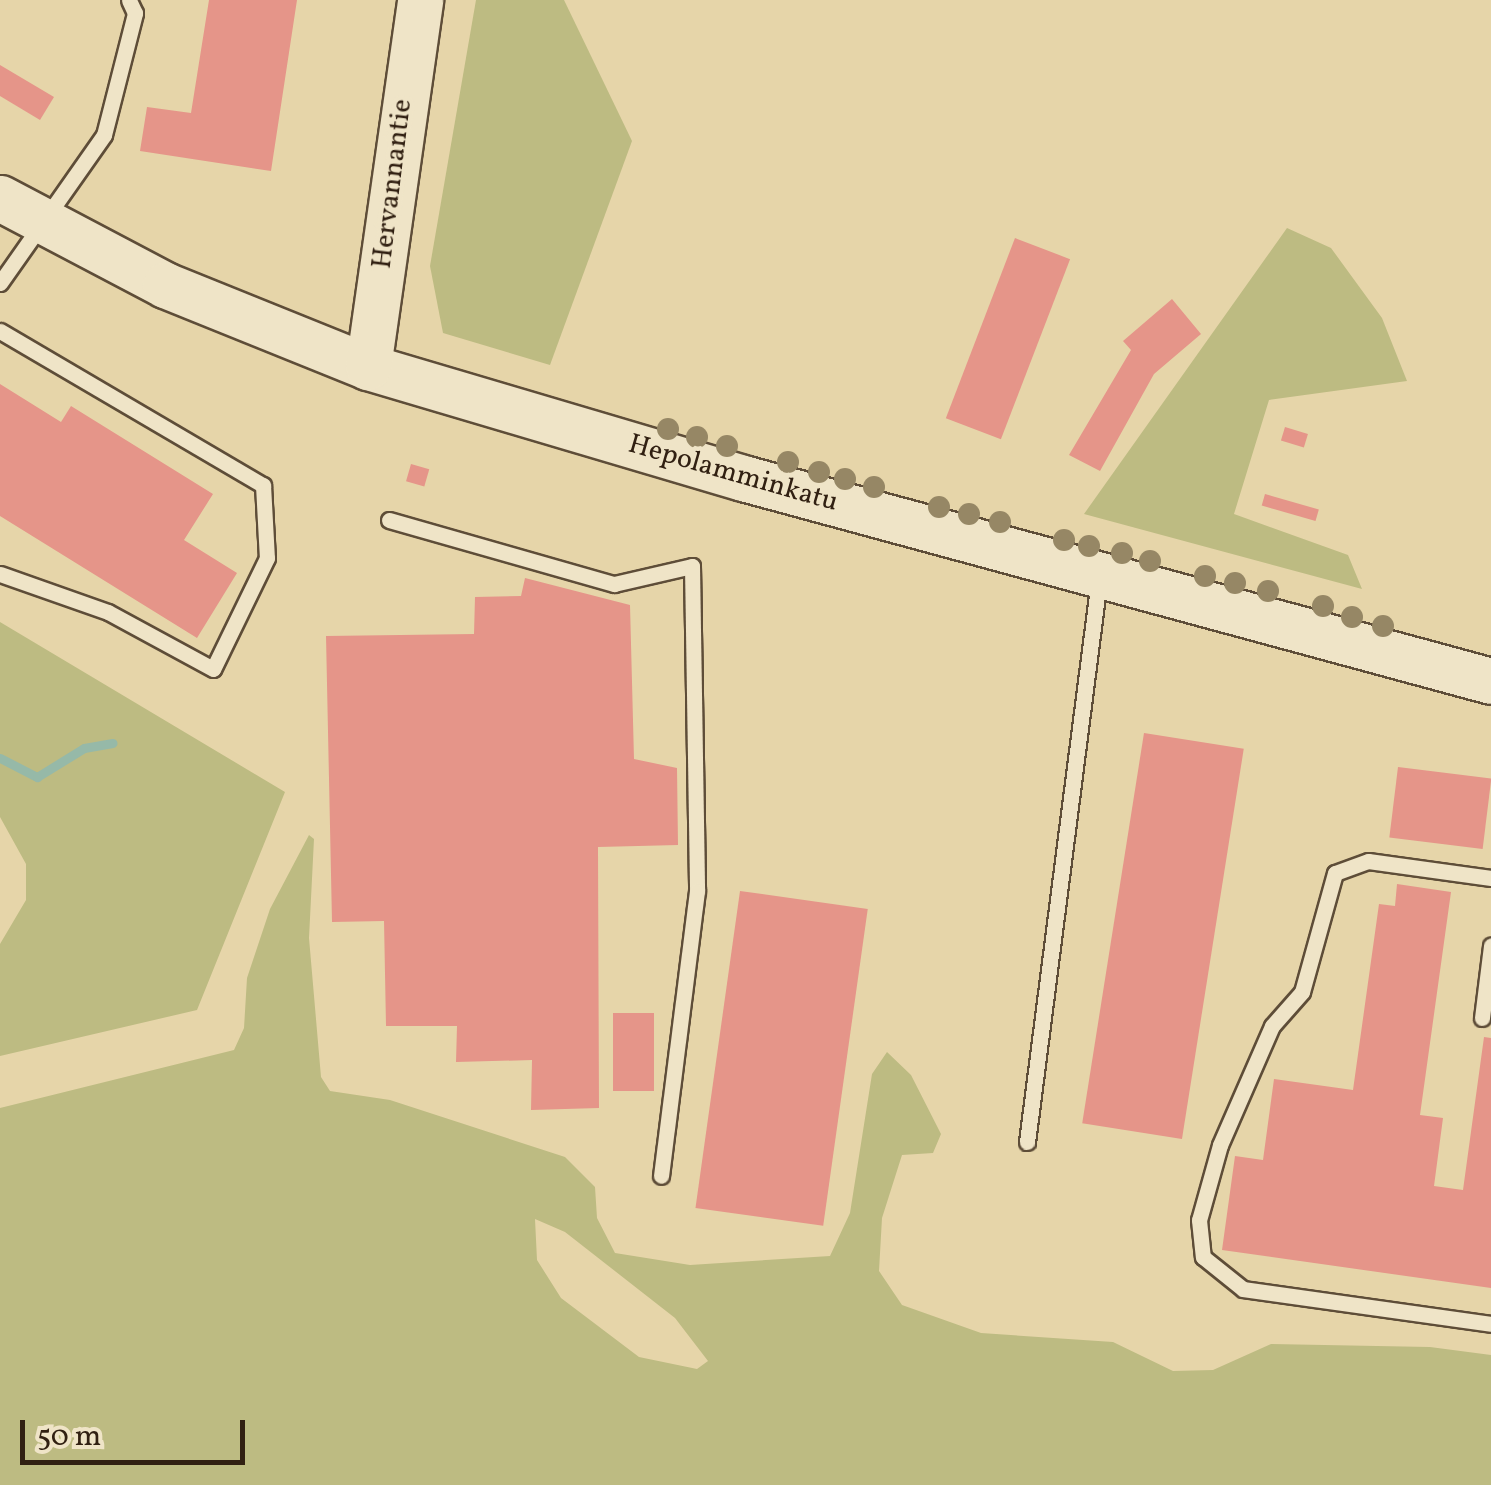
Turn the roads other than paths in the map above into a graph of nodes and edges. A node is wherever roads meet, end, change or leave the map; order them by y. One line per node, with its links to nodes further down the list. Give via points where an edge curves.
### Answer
1 (129, 0): 4 (lane, via 135,14 104,135)
2 (420, 0): 7 (main road, Hervannantie)
3 (0, 198): 4 (main road, Hepolamminkatu)
4 (40, 221): 5 (lane); 7 (main road, Hepolamminkatu, via 237,317)
5 (0, 283)
6 (0, 331): 9 (lane, via 263,484 267,558 213,669 108,612)
7 (368, 367): 10 (main road, Hepolamminkatu)
8 (389, 520): 16 (lane, via 614,584 692,566 697,890)
9 (0, 574)
10 (1099, 576): 11 (main road, Hepolamminkatu); 15 (lane)
11 (1491, 681)
12 (1491, 878): 17 (lane, via 1368,862 1335,873 1302,992 1272,1026 1220,1145 1199,1220 1204,1257 1243,1289)
13 (1491, 946): 14 (lane)
14 (1482, 1018)
15 (1027, 1142)
16 (661, 1176)
17 (1491, 1324)

